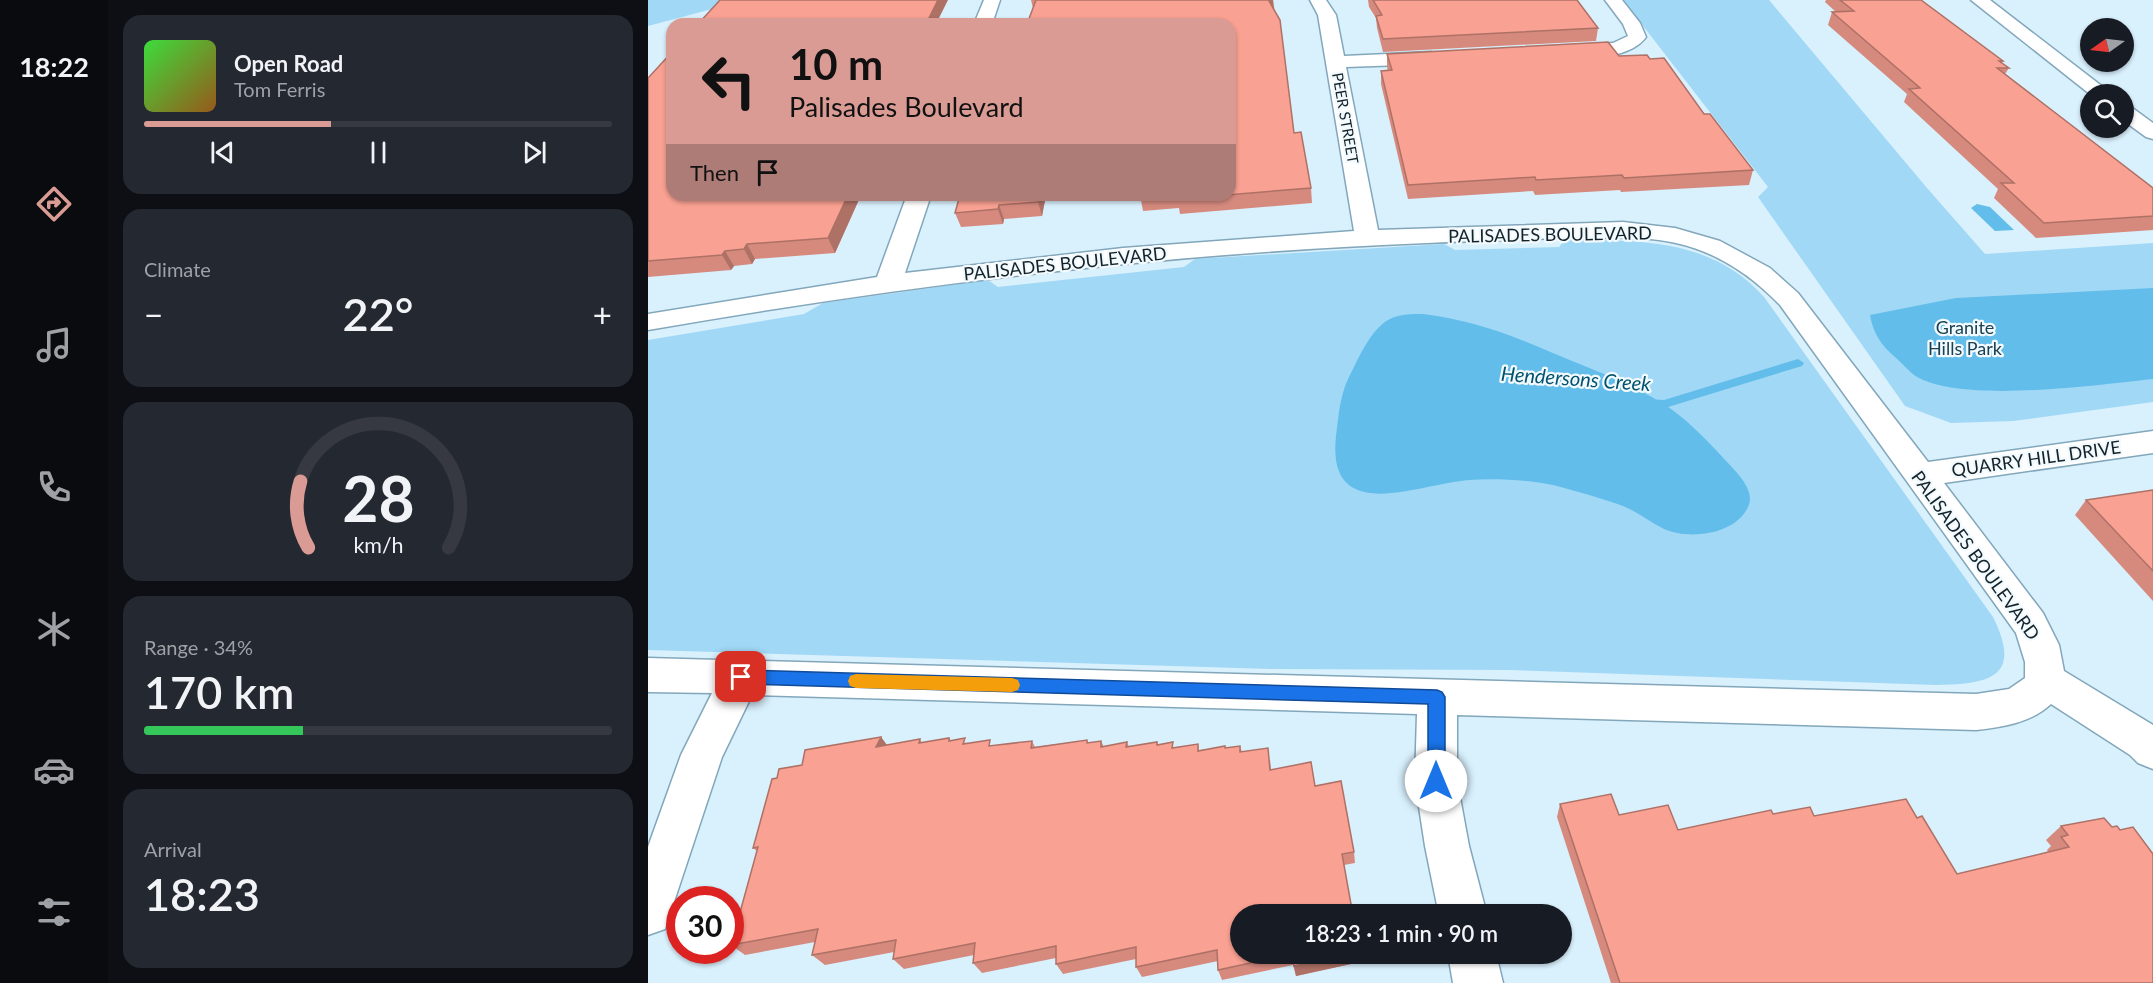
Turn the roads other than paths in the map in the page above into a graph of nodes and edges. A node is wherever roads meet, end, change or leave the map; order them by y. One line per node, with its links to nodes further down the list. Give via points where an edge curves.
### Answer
1 (992, 0): 5 (street)
2 (1318, 0): 8 (street, PEER STREET, via 1327,15)
3 (1613, 0): 6 (street, via 1636,34 1631,43 1614,48)
4 (1979, 0): 9 (street)
5 (985, 18)
6 (1546, 52)
7 (1453, 57): 8 (street)
8 (1336, 62): 13 (street, PEER STREET)
9 (2089, 84)
10 (2134, 119): 11 (street)
11 (2153, 134)
12 (918, 201): 14 (street)
13 (1367, 238): 14 (street, PALISADES BOULEVARD, via 1216,247); 17 (street, PALISADES BOULEVARD, via 1594,230 1641,231 1706,244 1747,262 1780,288)
14 (888, 284): 15 (street, PALISADES BOULEVARD)
15 (648, 322)
16 (2153, 442): 17 (street, QUARRY HILL DRIVE)
17 (1919, 475): 20 (street, PALISADES BOULEVARD, via 2030,624 2046,657)
18 (648, 675): 19 (street)
19 (741, 677): 21 (street); 24 (street, via 702,755)
20 (2044, 679): 21 (street, via 2032,697 2017,705 1976,712); 22 (street)
21 (1437, 697): 23 (street, via 1436,781)
22 (2153, 750)
23 (1460, 904)
24 (648, 912)
25 (1474, 964): 26 (street)
26 (1478, 983)

